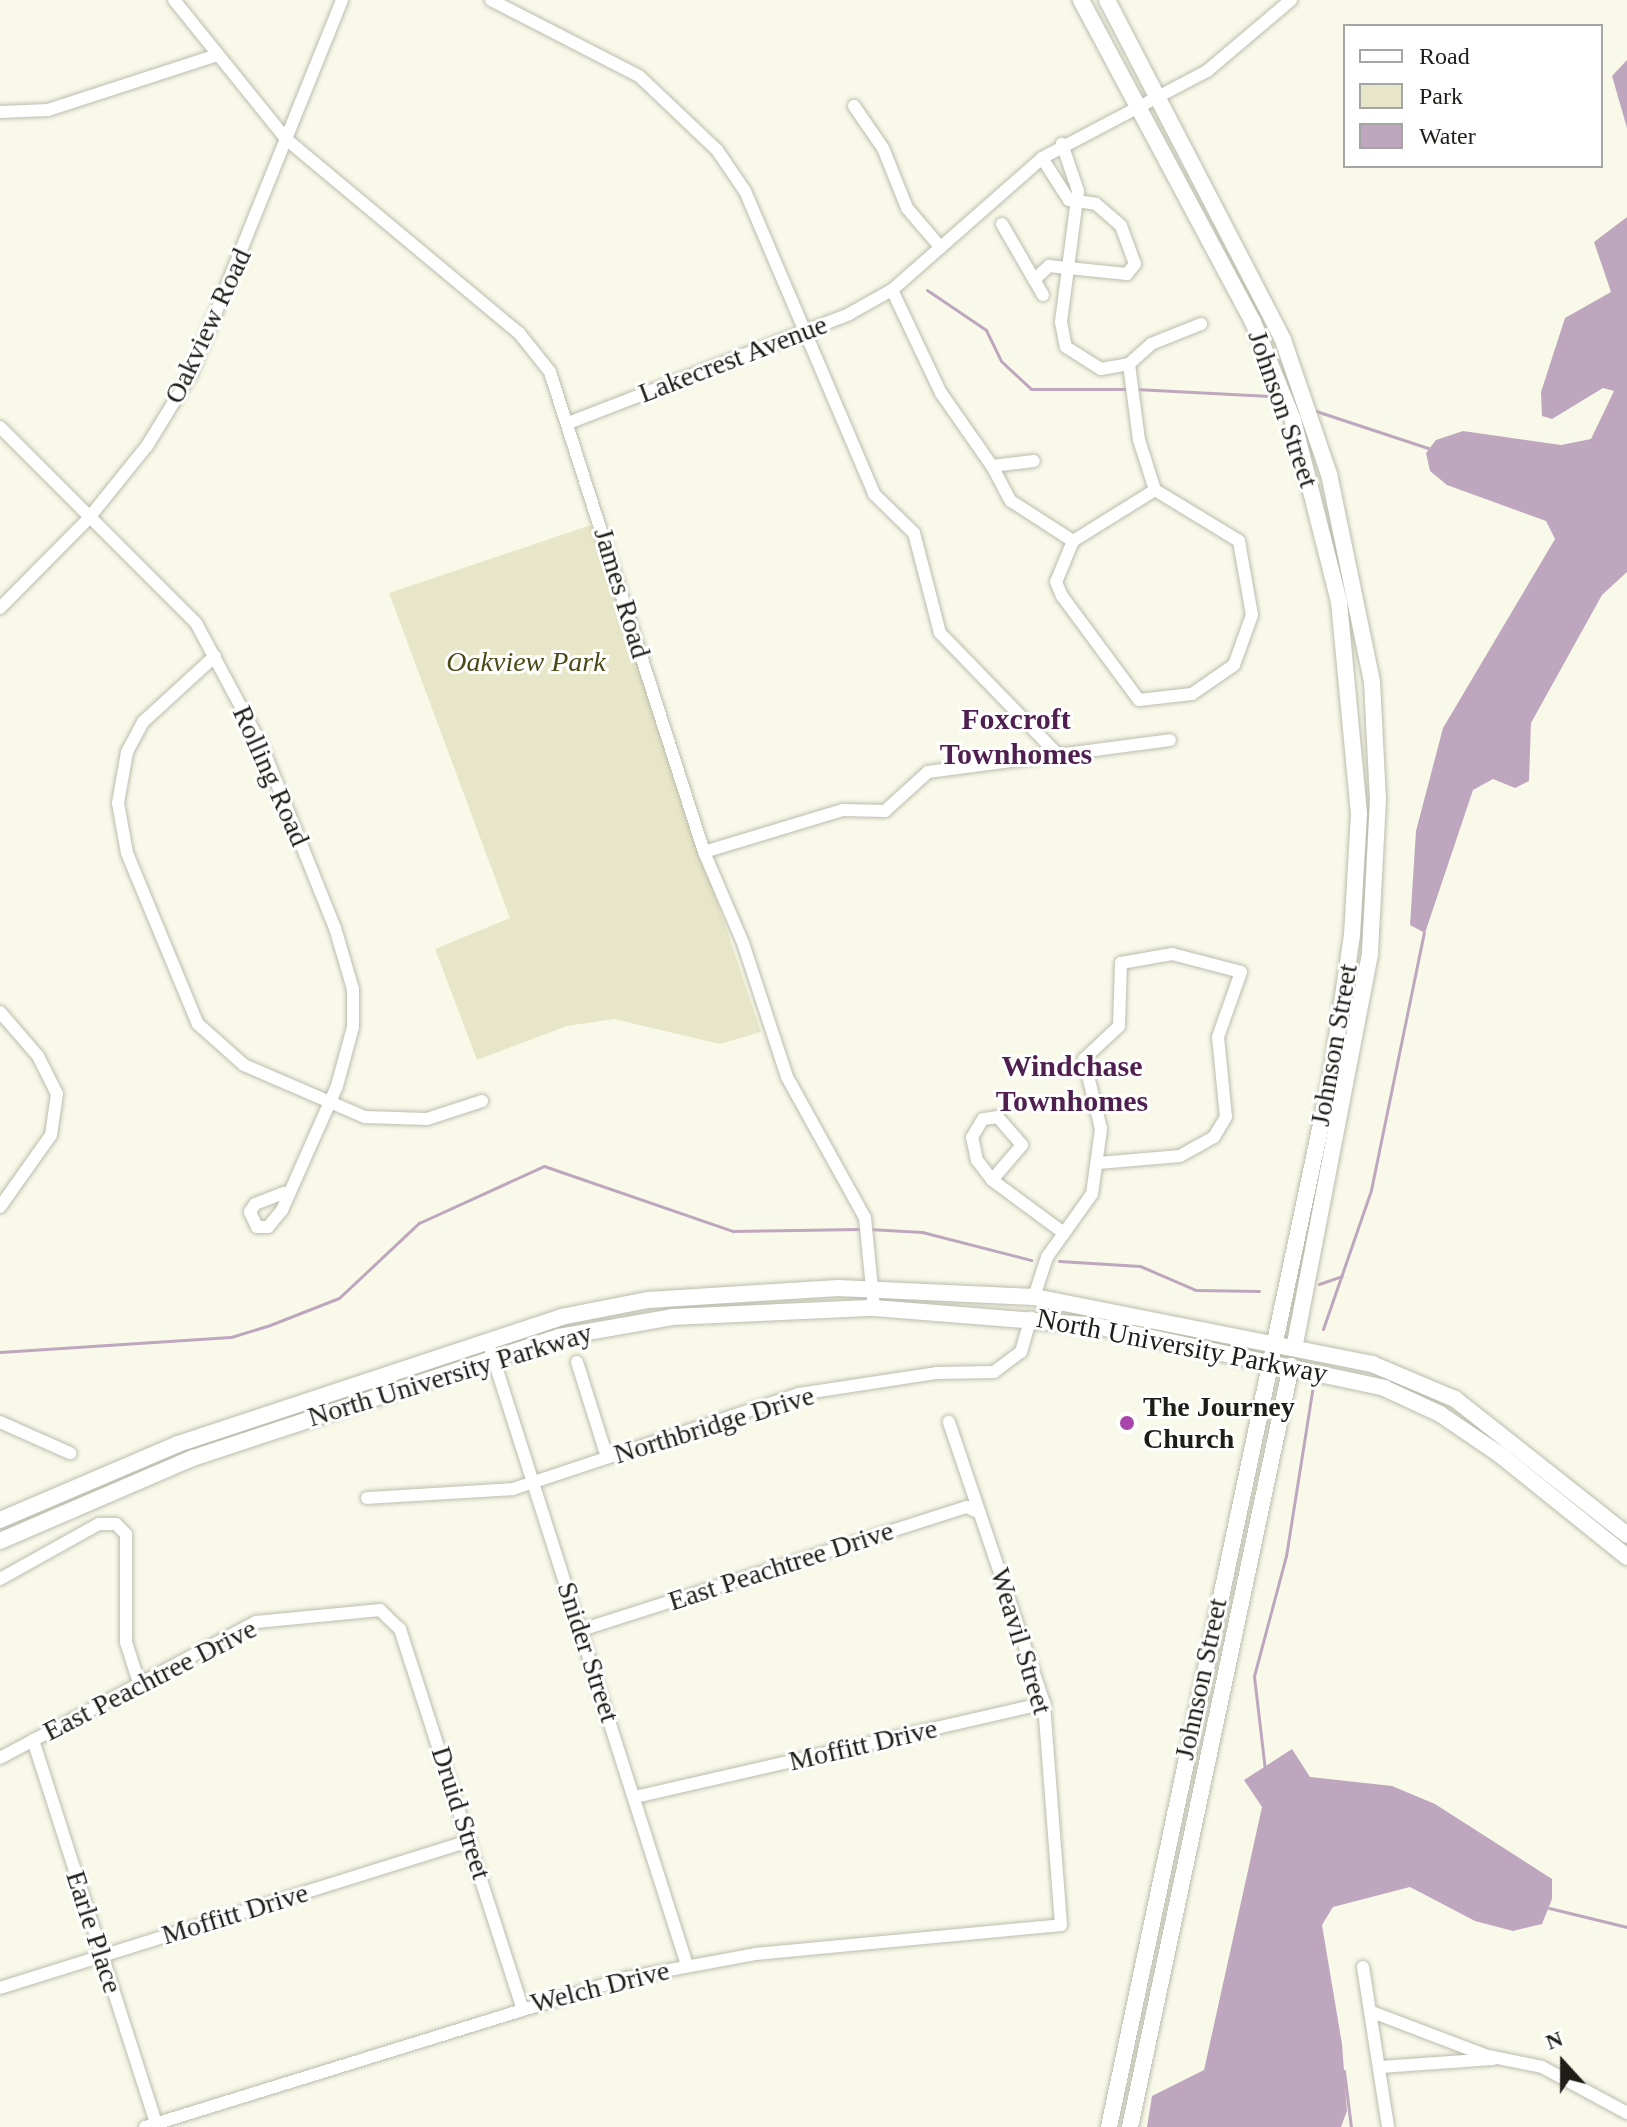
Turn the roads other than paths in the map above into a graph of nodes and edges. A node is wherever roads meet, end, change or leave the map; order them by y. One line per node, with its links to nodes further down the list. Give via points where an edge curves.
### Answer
1 (174, 0): 7 (street, James Road)
2 (342, 0): 12 (street, Oakview Road)
3 (491, 0): 23 (street, via 598,50 696,125 745,191)
4 (1081, 0): 9 (main road, Johnson Street)
5 (1107, 0): 8 (main road, Johnson Street)
6 (1291, 0): 8 (street, Lakecrest Avenue, via 1248,42)
7 (217, 55): 11 (street, via 48,110); 12 (street, James Road)
8 (1159, 94): 9 (street, Lakecrest Avenue); 51 (main road, Johnson Street, via 1269,310 1311,413 1349,552 1372,682 1378,799 1370,954)
9 (1142, 103): 13 (street, Lakecrest Avenue); 50 (main road, Johnson Street, via 1253,322 1293,420 1350,670 1359,814 1352,935 1331,1077)
10 (854, 106): 17 (street, via 883,148 907,208)
11 (0, 112)
12 (286, 139): 25 (street, James Road, via 519,333 550,372); 30 (street, Oakview Road, via 191,374 147,446)
13 (1062, 144): 14 (street, Lakecrest Avenue); 15 (street)
14 (1042, 158): 15 (street); 17 (street, Lakecrest Avenue)
15 (1075, 205): 18 (street); 18 (street, via 1109,213 1135,264 1127,274)
16 (1002, 224): 19 (street)
17 (941, 248): 20 (street, Lakecrest Avenue)
18 (1068, 268): 19 (street, via 1049,266); 24 (street, via 1061,322 1066,347 1101,369)
19 (1034, 280): 21 (street)
20 (892, 290): 23 (street, Lakecrest Avenue); 28 (street, via 941,393)
21 (1043, 295)
22 (1201, 324): 24 (street, via 1151,344)
23 (805, 331): 25 (street, Lakecrest Avenue); 35 (street, via 874,494 914,533 940,633)
24 (1129, 364): 29 (street)
25 (571, 422): 36 (street, James Road)
26 (0, 427): 30 (street, Rolling Road)
27 (1034, 461): 28 (street)
28 (992, 466): 31 (street, via 1011,501)
29 (1155, 490): 31 (street); 31 (street, via 1239,541 1252,615 1234,665 1217,683 1177,699 1139,700 1056,582)
30 (88, 519): 32 (street, Oakview Road); 33 (street, Rolling Road, via 168,589)
31 (1073, 541)
32 (0, 608)
33 (215, 656): 38 (street, Rolling Road, via 273,771 345,957 353,1027); 38 (street, via 159,702 127,752 118,803 127,853 198,1024 244,1065)
34 (1170, 740): 35 (street)
35 (1060, 757): 36 (street, via 928,772 885,811 843,810)
36 (704, 852): 45 (street, James Road, via 794,1093 862,1210)
37 (0, 1012): 43 (street, via 38,1056 57,1094 51,1135)
38 (329, 1100): 39 (street, via 397,1122); 42 (street, Rolling Road)
39 (482, 1101)
40 (1098, 1163): 40 (street, via 1101,1129 1084,1059 1119,1026 1121,963 1172,954 1241,972 1218,1037 1226,1117 1214,1137 1180,1156); 44 (street, via 1092,1194)
41 (992, 1180): 41 (street, via 972,1137 983,1119 998,1117 1022,1145); 44 (street)
42 (284, 1193)
43 (0, 1207)
44 (1064, 1233): 46 (street)
45 (873, 1289): 46 (main road, North University Parkway); 47 (street, James Road); 49 (main road, North University Parkway, via 648,1300)
46 (1034, 1297): 50 (main road, North University Parkway)
47 (874, 1308): 48 (main road, North University Parkway); 52 (main road, North University Parkway, via 618,1324)
48 (1031, 1317): 54 (main road, North University Parkway); 59 (street, Northbridge Drive, via 1021,1352 994,1372 937,1373 799,1394)
49 (488, 1339): 52 (street, Snider Street); 63 (main road, North University Parkway, via 178,1444)
50 (1273, 1341): 51 (main road, North University Parkway); 54 (main road, Johnson Street)
51 (1295, 1344): 55 (street, Johnson Street); 64 (main road, North University Parkway, via 1372,1364 1455,1399)
52 (493, 1356): 60 (street, Snider Street); 65 (main road, North University Parkway, via 179,1463)
53 (577, 1362): 59 (street)
54 (1266, 1362): 55 (main road, North University Parkway); 87 (main road, Johnson Street)
55 (1291, 1366): 66 (main road, North University Parkway, via 1384,1388 1440,1414); 88 (main road, Johnson Street)
56 (0, 1422): 58 (street)
57 (949, 1422): 62 (street, Weavil Street)
58 (70, 1453)
59 (607, 1457): 60 (street, Northbridge Drive)
60 (534, 1484): 61 (street, Northbridge Drive); 69 (street, Snider Street)
61 (367, 1498)
62 (980, 1513): 69 (street, East Peachtree Drive, via 967,1507); 71 (street, Weavil Street)
63 (0, 1520)
64 (1627, 1535)
65 (0, 1541)
66 (1627, 1557)
67 (0, 1579): 70 (street, via 99,1524 116,1524 126,1534 126,1642)
68 (396, 1622): 70 (street, East Peachtree Drive, via 380,1610 256,1622); 75 (street, Druid Street)
69 (581, 1630): 74 (street, Snider Street)
70 (139, 1683): 72 (street, East Peachtree Drive)
71 (1044, 1703): 74 (street, Moffitt Drive); 76 (street, Weavil Street)
72 (33, 1740): 73 (street, East Peachtree Drive); 77 (street, Earle Place)
73 (0, 1758)
74 (635, 1797): 78 (street, Snider Street)
75 (470, 1841): 77 (street, Moffitt Drive); 81 (street, Druid Street)
76 (1064, 1915): 78 (street, Welch Drive, via 1054,1928)
77 (101, 1956): 80 (street, Moffitt Drive); 86 (street, Earle Place)
78 (687, 1965): 81 (street, Welch Drive)
79 (1363, 1967): 82 (street)
80 (0, 1988)
81 (522, 2006): 86 (street, Welch Drive)
82 (1372, 2012): 83 (street); 84 (street)
83 (1502, 2059): 84 (street); 85 (street, via 1542,2067)
84 (1381, 2067): 89 (street)
85 (1627, 2113)
86 (151, 2125)
87 (1109, 2127)
88 (1130, 2127)
89 (1388, 2127)

